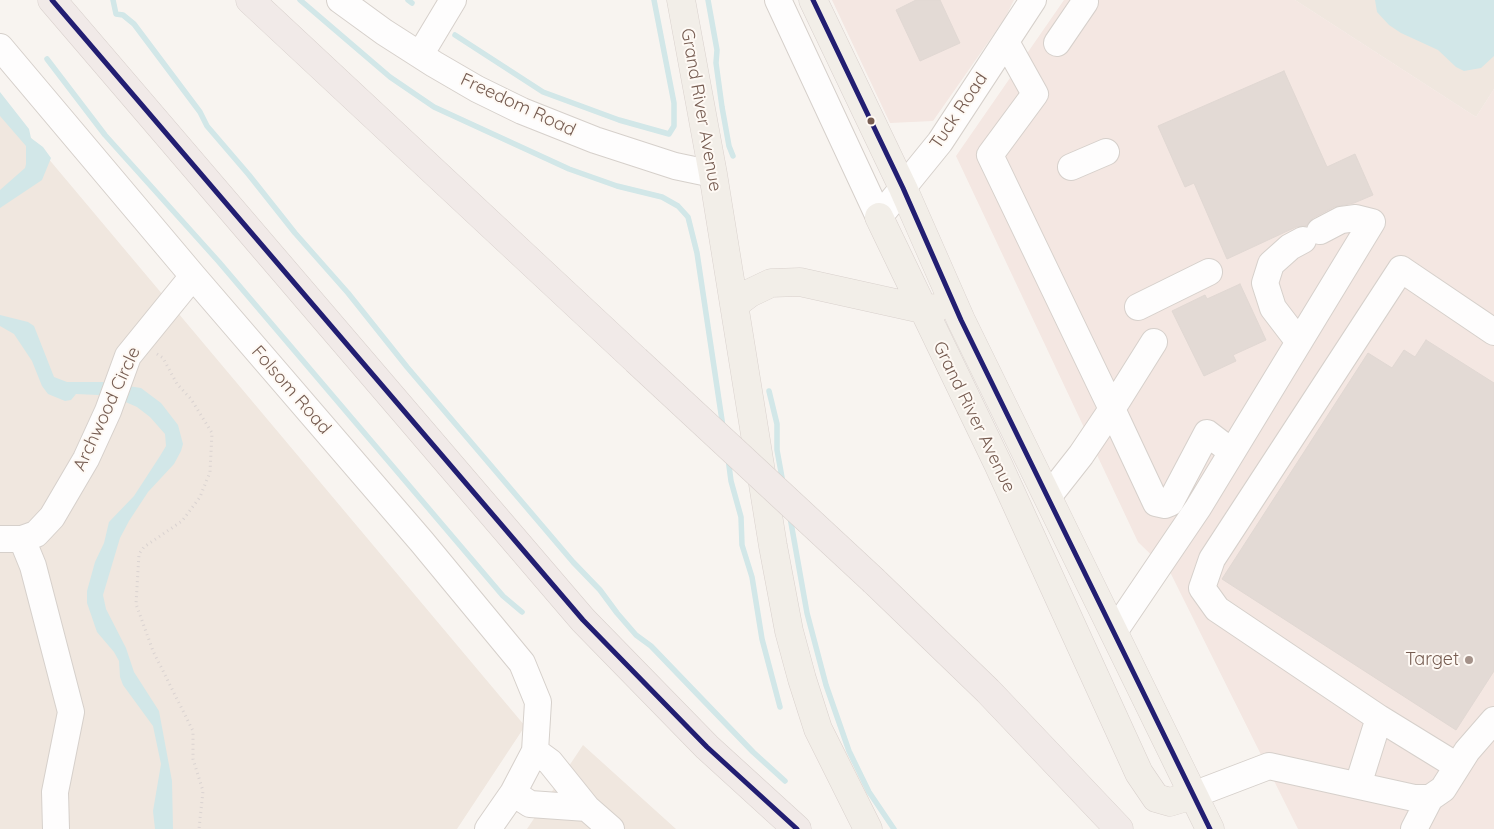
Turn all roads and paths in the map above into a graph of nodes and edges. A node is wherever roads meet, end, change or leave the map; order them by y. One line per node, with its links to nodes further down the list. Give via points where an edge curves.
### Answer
1 (52, 0): 48 (highway, via 583,620 707,747)
2 (250, 0): 50 (highway, bridge, via 874,581 988,691)
3 (340, 0): 13 (street, Freedom Road)
4 (453, 0): 13 (street)
5 (681, 0): 16 (main road, Grand River Avenue)
6 (778, 0): 18 (street, Grand River Avenue)
7 (813, 0): 17 (main road, Grand River Avenue)
8 (1033, 0): 10 (street, Tuck Road)
9 (1085, 2): 11 (street)
10 (1006, 42): 17 (street, Tuck Road, via 940,142); 29 (street, via 1035,94 990,155)
11 (1057, 43)
12 (0, 47): 20 (street, Folsom Road)
13 (420, 55): 16 (street, Freedom Road, via 522,111 594,140 675,166)
14 (1106, 152): 15 (street)
15 (1072, 167)
16 (713, 174): 21 (main road, Grand River Avenue)
17 (902, 188): 18 (street, Tuck Road); 24 (main road, Grand River Avenue)
18 (879, 217): 23 (main road, Grand River Avenue)
19 (1209, 272): 22 (street)
20 (193, 276): 33 (street, Archwood Circle, via 128,356 86,459 52,517 36,534); 37 (street, Folsom Road, via 410,527 522,663 538,702)
21 (734, 305): 23 (main road, via 771,283 800,282); 49 (main road, Grand River Avenue, via 772,546 789,631 818,729)
22 (1138, 307)
23 (922, 309): 24 (main road, via 938,308); 31 (main road, Grand River Avenue)
24 (961, 320): 32 (main road, Grand River Avenue)
25 (1494, 332): 35 (street, via 1401,269 1212,559 1202,588 1218,608)
26 (1154, 342): 29 (street)
27 (1299, 342): 27 (street, via 1273,308 1265,284 1271,264 1290,247 1341,220 1356,218 1372,222); 30 (street)
28 (163, 358): 45 (path, via 176,384 191,399 212,433 210,472 200,498 182,521 144,547 139,554 136,604 153,651 193,731 193,759 203,791)
29 (1112, 409): 30 (street, via 1156,503 1170,503 1206,433); 32 (street, via 1081,455)
30 (1232, 452): 34 (street)
31 (998, 464): 32 (main road); 41 (main road, Grand River Avenue, via 1139,773 1156,798 1170,802)
32 (1043, 487): 34 (main road, Grand River Avenue)
33 (11, 539): 44 (street, Archwood Circle, via 33,566 71,712 55,792)
34 (1114, 632): 41 (main road, Grand River Avenue)
35 (1379, 718): 38 (street); 39 (street)
36 (1494, 720): 38 (street)
37 (535, 751): 40 (street); 43 (street, via 550,762)
38 (1458, 766): 42 (street, via 1443,789)
39 (1358, 785): 41 (street, via 1269,766); 42 (street, via 1414,798)
40 (513, 793): 43 (street, via 530,804); 46 (street)
41 (1193, 795): 51 (main road, Grand River Avenue)
42 (1430, 798): 52 (street)
43 (587, 808): 47 (street)
44 (56, 829)
45 (199, 829)
46 (488, 829)
47 (611, 829)
48 (797, 829)
49 (868, 829)
50 (1118, 829)
51 (1210, 829)
52 (1414, 829)

